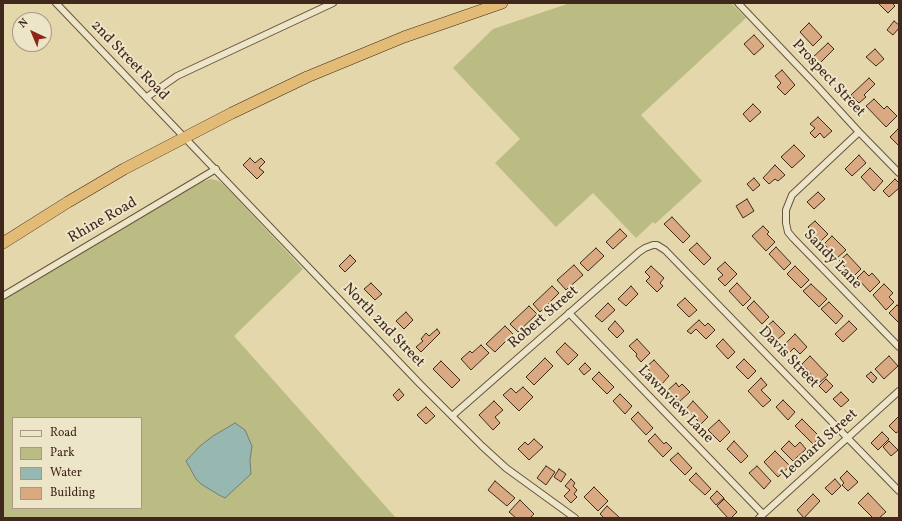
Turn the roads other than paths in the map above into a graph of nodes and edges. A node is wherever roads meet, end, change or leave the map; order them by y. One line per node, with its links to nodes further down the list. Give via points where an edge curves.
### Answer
1 (56, 3): 5 (street, 2nd Street Road)
2 (333, 3): 5 (street, via 168,81)
3 (502, 3): 7 (highway, via 404,38 307,78)
4 (738, 3): 6 (street, Prospect Street)
5 (147, 97): 7 (street, 2nd Street Road)
6 (858, 132): 9 (street, Prospect Street); 14 (street, Sandy Lane, via 792,195 786,210 786,223 793,238)
7 (184, 137): 8 (street, North 2nd Street); 10 (highway, via 124,169)
8 (216, 169): 12 (street, Rhine Road); 16 (street, North 2nd Street)
9 (899, 173)
10 (3, 243)
11 (657, 245): 13 (street, Robert Street, via 653,244 639,252); 17 (street, Davis Street, via 665,250)
12 (3, 296)
13 (569, 313): 16 (street, Robert Street); 19 (street, Lawnview Lane)
14 (899, 346)
15 (899, 391): 17 (street, Leonard Street)
16 (452, 416): 20 (street, North 2nd Street, via 506,468)
17 (847, 438): 18 (street, Davis Street); 19 (street, Leonard Street)
18 (899, 491)
19 (761, 516)
20 (576, 518)

